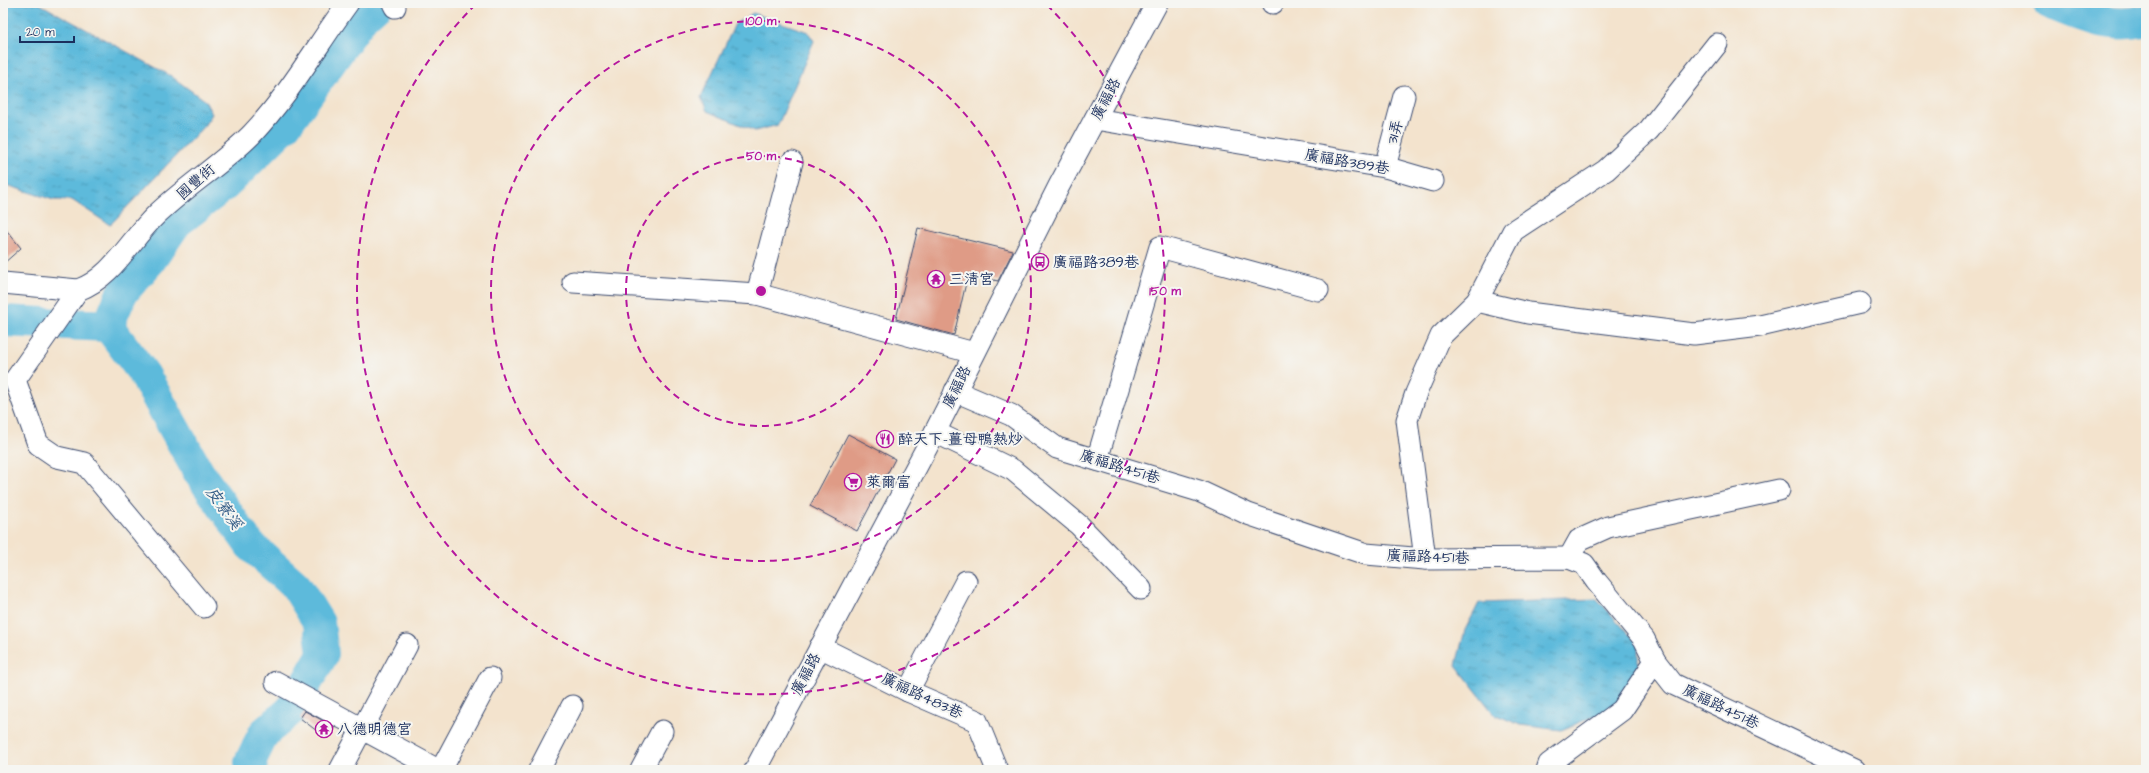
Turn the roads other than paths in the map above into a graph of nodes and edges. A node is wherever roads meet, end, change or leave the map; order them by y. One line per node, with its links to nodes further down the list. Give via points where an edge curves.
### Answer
1 (348, 3): 12 (street, 國豐街, via 286,95 250,135 156,215 111,268)
2 (1157, 3): 5 (street, 廣福路)
3 (1717, 44): 14 (street, via 1649,130 1606,170 1513,231)
4 (1404, 96): 7 (street, 31弄)
5 (1095, 119): 7 (street, 廣福路389巷); 16 (street, 廣福路)
6 (792, 162): 13 (street)
7 (1385, 167): 8 (street, 廣福路389巷)
8 (1433, 180)
9 (574, 282): 13 (street)
10 (3, 283): 12 (street)
11 (1318, 290): 19 (street, via 1160,247)
12 (76, 293): 25 (street, via 15,380 38,444 57,456 84,463)
13 (757, 294): 16 (street)
14 (1477, 301): 15 (street, via 1528,313 1694,334 1760,326); 22 (street, via 1441,336 1407,420)
15 (1860, 304)
16 (974, 353): 17 (street, 廣福路)
17 (955, 391): 18 (street, 廣福路); 19 (street, 廣福路451巷, via 1010,415 1057,448)
18 (935, 432): 24 (street, via 1013,470 1079,525); 27 (street, 廣福路)
19 (1097, 460): 22 (street, 廣福路451巷, via 1199,491 1248,514 1366,554)
20 (1780, 490): 21 (street, via 1608,527 1579,540)
21 (1569, 558): 22 (street, 廣福路451巷); 28 (street, 廣福路451巷, via 1584,564 1644,639)
22 (1425, 559)
23 (966, 581): 31 (street)
24 (1141, 589)
25 (204, 607)
26 (407, 645): 33 (street)
27 (820, 647): 31 (street, 廣福路483巷); 39 (street, 廣福路)
28 (1655, 660): 41 (street, via 1622,710 1549,764); 42 (street, 廣福路451巷, via 1673,684)
29 (490, 678): 36 (street)
30 (276, 682): 33 (street)
31 (908, 691): 40 (street, 廣福路483巷, via 976,721)
32 (572, 706): 37 (street)
33 (362, 729): 35 (street); 36 (street)
34 (662, 731): 38 (street)
35 (340, 770)
36 (440, 770)
37 (539, 770)
38 (640, 770)
39 (755, 770)
40 (997, 770)
41 (1547, 770)
42 (1854, 770)

